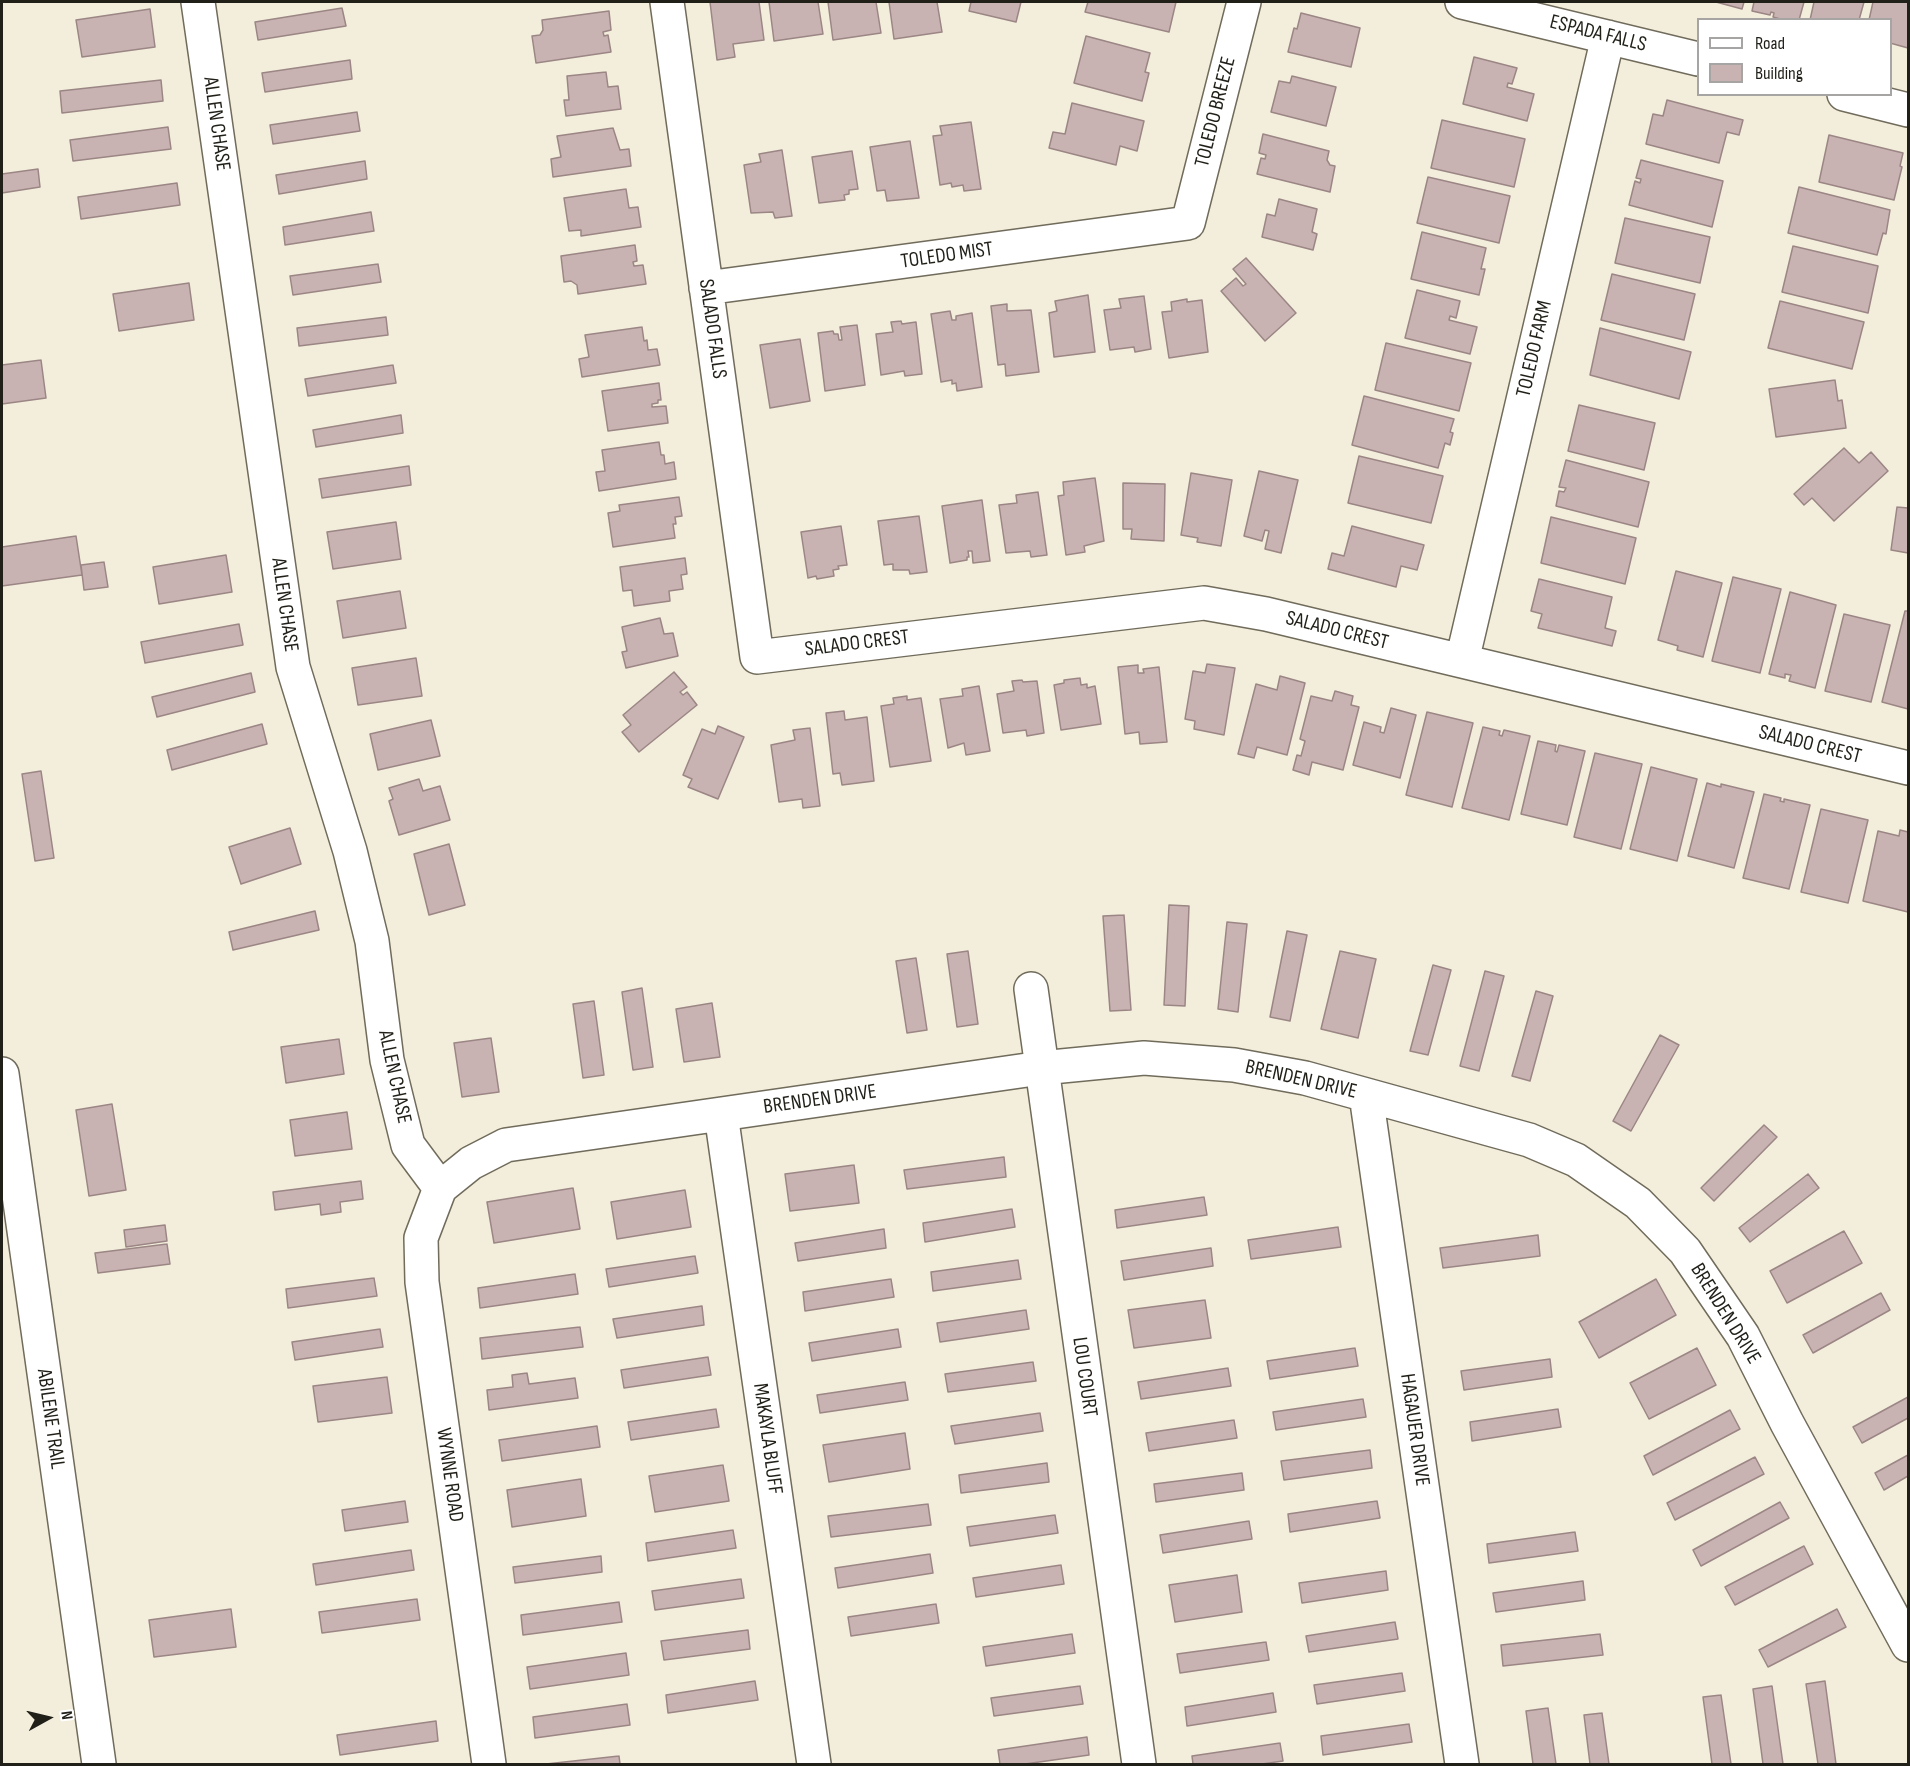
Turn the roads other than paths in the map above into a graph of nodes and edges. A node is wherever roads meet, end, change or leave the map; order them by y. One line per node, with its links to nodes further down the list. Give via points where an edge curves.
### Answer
1 (198, 2): 19 (street, ALLEN CHASE, via 293,667 350,850 372,941 387,1060 408,1145)
2 (667, 2): 10 (street, SALADO FALLS)
3 (1244, 2): 9 (street, TOLEDO BREEZE)
4 (1462, 2): 5 (street, ESPADA FALLS)
5 (1608, 37): 6 (street, ESPADA FALLS); 12 (street, TOLEDO FARM)
6 (1697, 59)
7 (1852, 96): 8 (street)
8 (1908, 110)
9 (1188, 223): 10 (street, TOLEDO MIST)
10 (706, 288): 11 (street, SALADO FALLS)
11 (757, 657): 12 (street, SALADO CREST, via 1204,603)
12 (1462, 661): 13 (street, SALADO CREST)
13 (1908, 768)
14 (1031, 989): 15 (street, LOU COURT)
15 (1041, 1068): 17 (street, BRENDEN DRIVE, via 1144,1058 1233,1065 1305,1078); 18 (street, BRENDEN DRIVE); 24 (street, LOU COURT)
16 (2, 1074): 21 (street, ABILENE TRAIL)
17 (1366, 1095): 20 (street, BRENDEN DRIVE, via 1529,1140 1576,1160 1638,1203 1685,1251 1743,1336); 25 (street, HAGAUER DRIVE)
18 (721, 1114): 19 (street, BRENDEN DRIVE, via 506,1145 471,1163); 23 (street, MAKAYLA BLUFF)
19 (440, 1188): 22 (street, WYNNE ROAD, via 420,1238 422,1282)
20 (1908, 1645)
21 (99, 1764)
22 (489, 1764)
23 (814, 1764)
24 (1139, 1764)
25 (1462, 1764)

